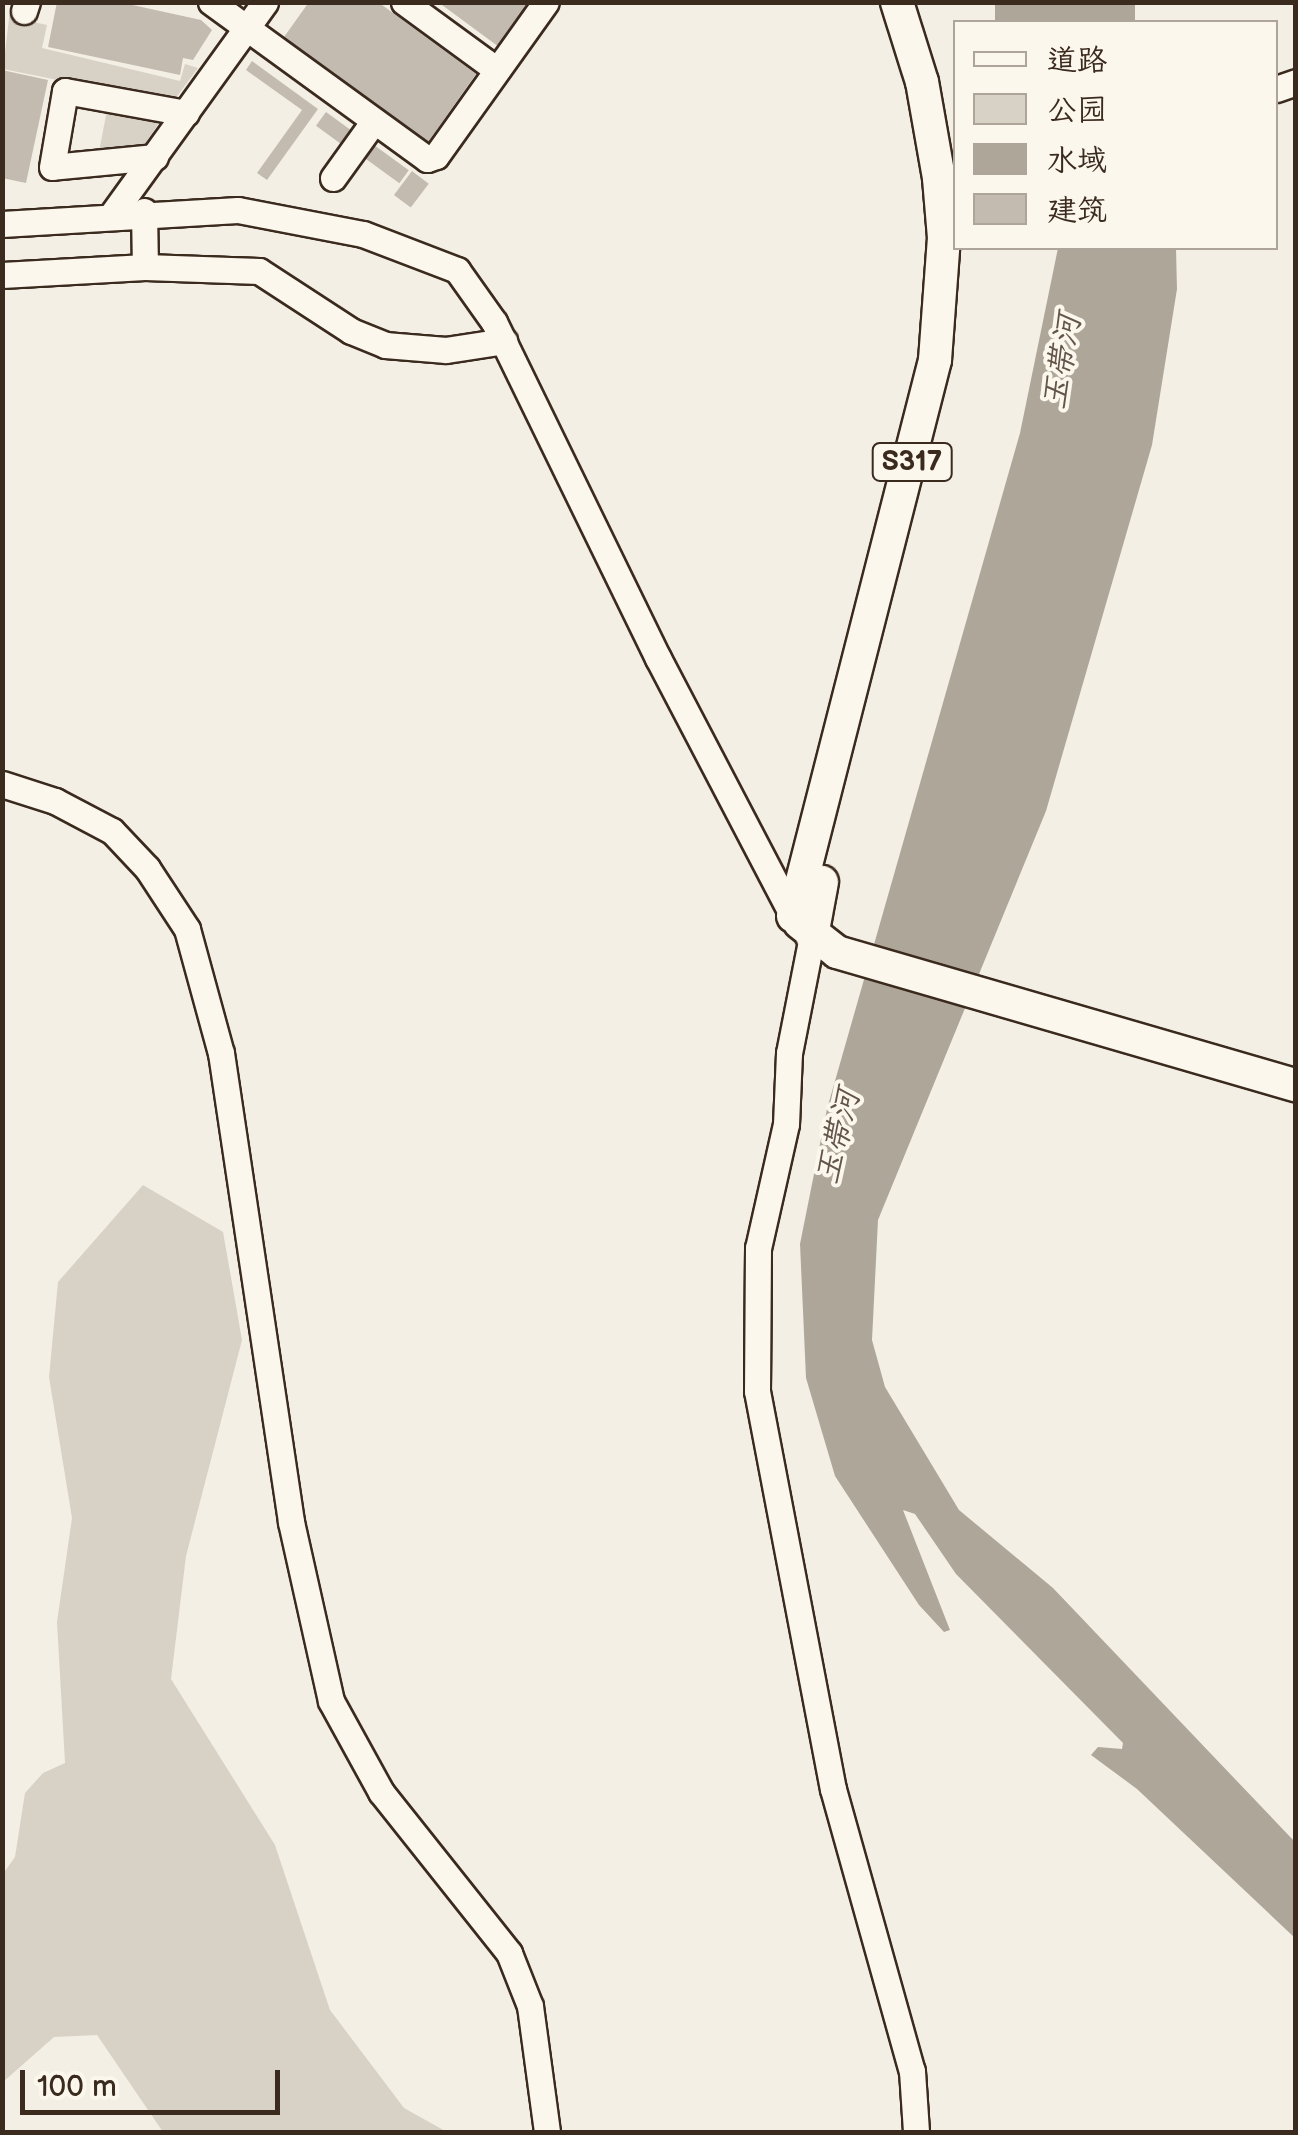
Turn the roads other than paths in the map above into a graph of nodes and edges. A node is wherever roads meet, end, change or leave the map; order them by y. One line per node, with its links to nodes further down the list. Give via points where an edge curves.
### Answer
1 (211, 2): 7 (street)
2 (265, 2): 7 (street)
3 (404, 2): 8 (street)
4 (546, 2): 8 (street)
5 (897, 2): 22 (main road, S317, via 922,82 940,178 944,238 935,360)
6 (917, 2): 11 (main road)
7 (246, 28): 9 (street); 10 (street)
8 (497, 70): 10 (street, via 436,156 427,159)
9 (186, 113): 12 (street); 12 (street, via 66,91 52,168)
10 (374, 121): 13 (street)
11 (953, 144)
12 (155, 156): 15 (street)
13 (334, 178)
14 (144, 211): 15 (street); 18 (street); 20 (street, via 238,210 412,248 458,270)
15 (113, 213): 16 (street)
16 (2, 224)
17 (963, 250): 22 (main road, S317, via 944,416 838,802)
18 (146, 267): 19 (street); 20 (street, via 272,274 350,331 385,345 446,350)
19 (2, 275)
20 (504, 341): 22 (street, via 658,658)
21 (2, 784): 26 (street, via 55,801 112,831 147,868 187,929 222,1053 291,1522 331,1701 381,1792 510,1954 534,2025)
22 (820, 932): 23 (main road); 27 (street, via 789,1054 786,1124 758,1248 758,1391 833,1790 912,2071)
23 (1086, 1010): 24 (main road); 25 (main road)
24 (1296, 1062)
25 (1296, 1085)
26 (546, 2132)
27 (916, 2132)

